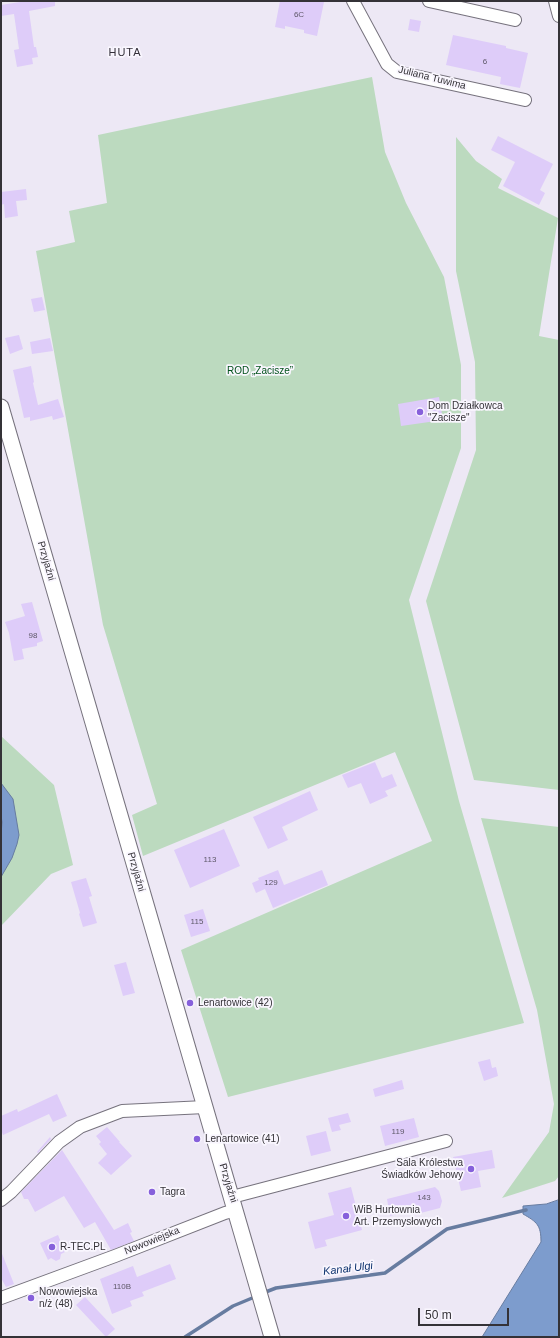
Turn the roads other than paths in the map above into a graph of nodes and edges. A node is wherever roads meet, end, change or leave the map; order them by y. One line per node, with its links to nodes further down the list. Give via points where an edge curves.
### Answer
1 (354, 1): 7 (street, Juliana Tuwima, via 387,64 397,72)
2 (429, 1): 4 (street)
3 (555, 1): 5 (street)
4 (464, 5): 6 (street)
5 (559, 16)
6 (515, 20)
7 (525, 100)
8 (1, 407): 9 (main road, Przyjaźni)
9 (205, 1107): 11 (street, via 122,1112 80,1127 59,1142); 12 (main road, Przyjaźni)
10 (446, 1141): 12 (street, Nowowiejska)
11 (1, 1200)
12 (234, 1204): 13 (street, Nowowiejska, via 225,1213); 14 (main road, Przyjaźni)
13 (1, 1298)
14 (272, 1337)

